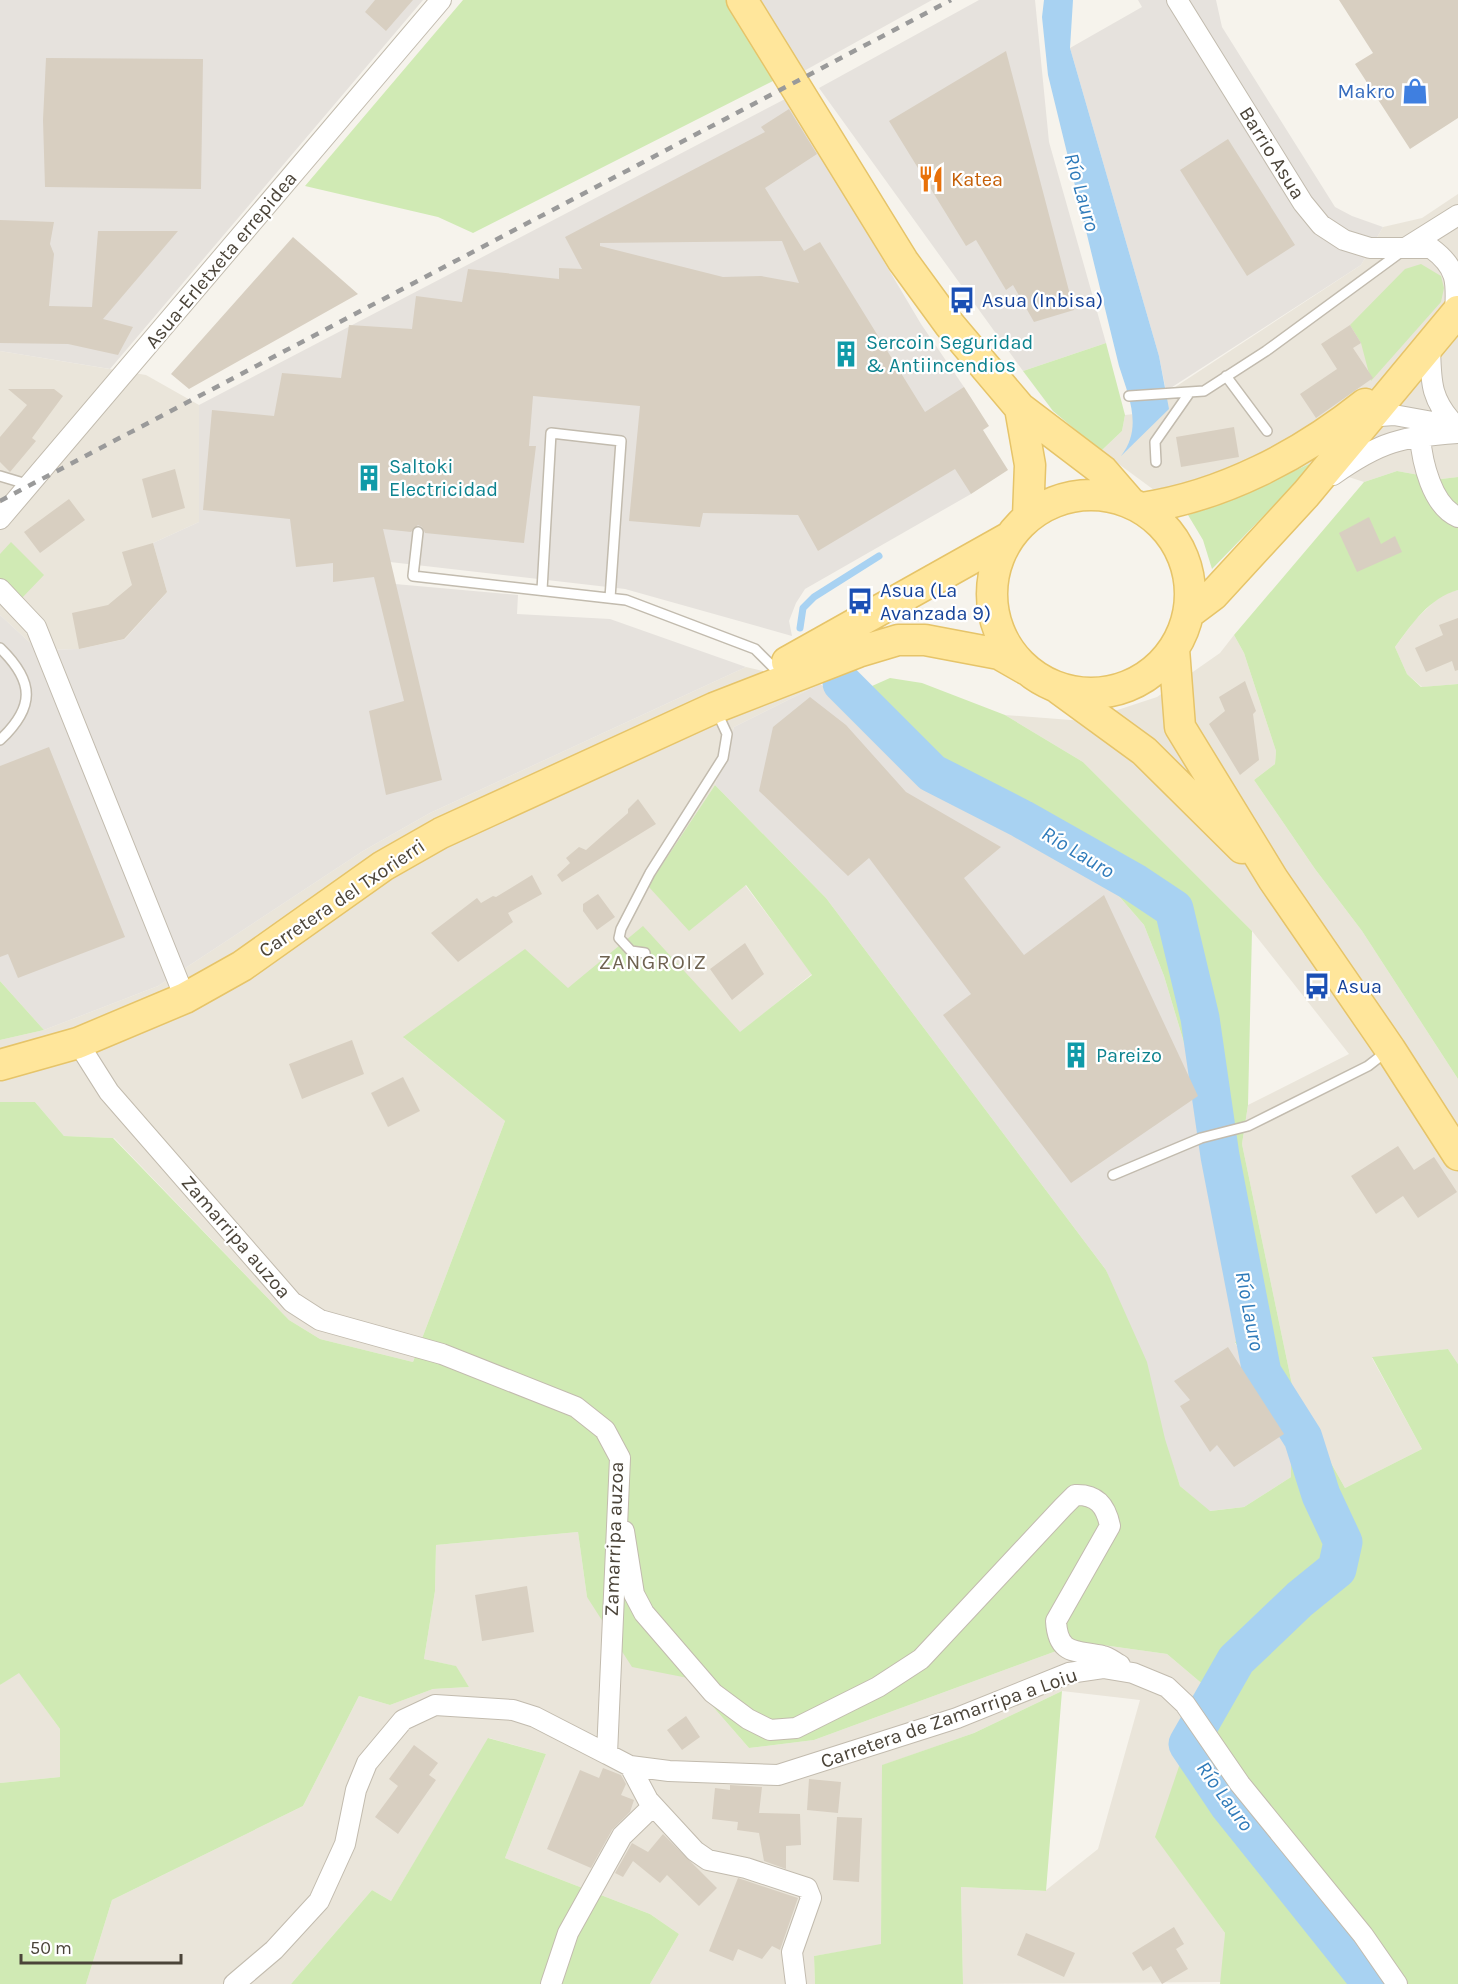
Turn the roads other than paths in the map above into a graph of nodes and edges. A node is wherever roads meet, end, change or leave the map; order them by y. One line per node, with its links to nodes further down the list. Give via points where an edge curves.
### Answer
1 (441, 0): 20 (street, Asua-Erletxeta errepidea)
2 (742, 0): 12 (main road, via 903,261 949,324)
3 (1177, 0): 5 (street, Barrio Asua, via 1303,203 1321,225 1344,240 1370,248)
4 (1458, 215): 5 (street, Barrio Asua)
5 (1407, 247): 6 (street, Barrio Asua, via 1431,249 1454,269); 9 (lane, Barrio Asua)
6 (1457, 313): 7 (main road)
7 (1430, 344): 8 (main road); 15 (street, via 1432,390)
8 (1408, 369): 13 (main road); 14 (main road)
9 (1226, 376): 10 (lane, Barrio Asua, via 1204,391); 16 (lane)
10 (1190, 392): 11 (lane, Barrio Asua); 18 (lane, via 1155,442)
11 (1128, 396)
12 (1020, 408): 22 (main road, via 1103,471); 25 (main road, via 1030,465)
13 (1369, 416): 14 (street); 15 (street, via 1394,415); 21 (main road)
14 (1335, 426): 22 (main road, via 1285,459 1242,478 1172,503)
15 (1457, 428): 17 (street)
16 (1267, 431)
17 (1420, 436): 21 (street, via 1390,441); 23 (street, via 1422,462 1428,477 1448,512)
18 (1156, 462)
19 (0, 476): 20 (lane)
20 (30, 485): 24 (street, Asua-Erletxeta errepidea)
21 (1306, 494): 30 (main road)
22 (1136, 505): 25 (main road, via 1103,495 1076,495 1051,503); 30 (main road, via 1166,527 1182,553 1190,583)
23 (1458, 517)
24 (0, 519)
25 (1018, 527): 33 (main road); 34 (main road, via 996,564 992,593 995,622 1008,648)
26 (418, 532): 28 (lane, via 413,576)
27 (0, 589): 40 (street, via 36,627)
28 (542, 590): 29 (lane); 29 (lane, via 552,433 621,441)
29 (610, 598): 33 (lane, via 626,600 755,649)
30 (1189, 614): 32 (main road)
31 (0, 648): 37 (lane, via 21,675 26,705 19,722)
32 (1174, 649): 35 (main road, via 1156,669 1134,684 1109,692 1082,693); 38 (main road, via 1180,727)
33 (774, 668): 36 (main road, via 741,686)
34 (1027, 670): 35 (main road); 36 (main road, via 999,654 925,640 898,640)
35 (1056, 687): 38 (main road, via 1144,751)
36 (714, 708): 39 (lane, via 727,734 723,758 650,873 621,929 619,938 631,951); 40 (main road, Carretera del Txorierri, via 441,833 383,866 242,966)
37 (0, 740)
38 (1273, 879): 42 (main road)
39 (645, 953)
40 (185, 998): 41 (main road, Carretera del Txorierri)
41 (78, 1043): 43 (main road, Carretera del Txorierri); 46 (street, Zamarripa auzoa, via 110,1092 292,1302 320,1320 442,1354 576,1407 605,1430 620,1458)
42 (1390, 1048): 44 (main road); 45 (lane, via 1368,1066 1248,1126 1201,1138)
43 (0, 1065)
44 (1458, 1155)
45 (1113, 1175)
46 (618, 1496): 47 (street, via 633,1594 644,1613 713,1693 770,1731 796,1728 878,1687 921,1659 1076,1495 1101,1502 1110,1526 1056,1621 1057,1635 1070,1650 1106,1656); 48 (street, Zamarripa auzoa)
47 (1132, 1673): 49 (street, Carretera de Zamarripa a Loiu, via 1103,1668 1069,1673 957,1718 778,1775); 54 (street, Carretera de Zamarripa a Loiu, via 1167,1687 1185,1704 1239,1784 1364,1935)
48 (607, 1754): 49 (street, Carretera de Zamarripa a Loiu); 51 (street, via 513,1710 435,1705 403,1720 368,1763 356,1790 345,1844 319,1901 274,1950)
49 (630, 1766): 50 (street)
50 (653, 1806): 52 (street, via 622,1836 568,1933); 53 (street, via 708,1860 807,1888 811,1898 792,1953)
51 (234, 1984)
52 (550, 1984)
53 (796, 1984)
54 (1397, 1984)

